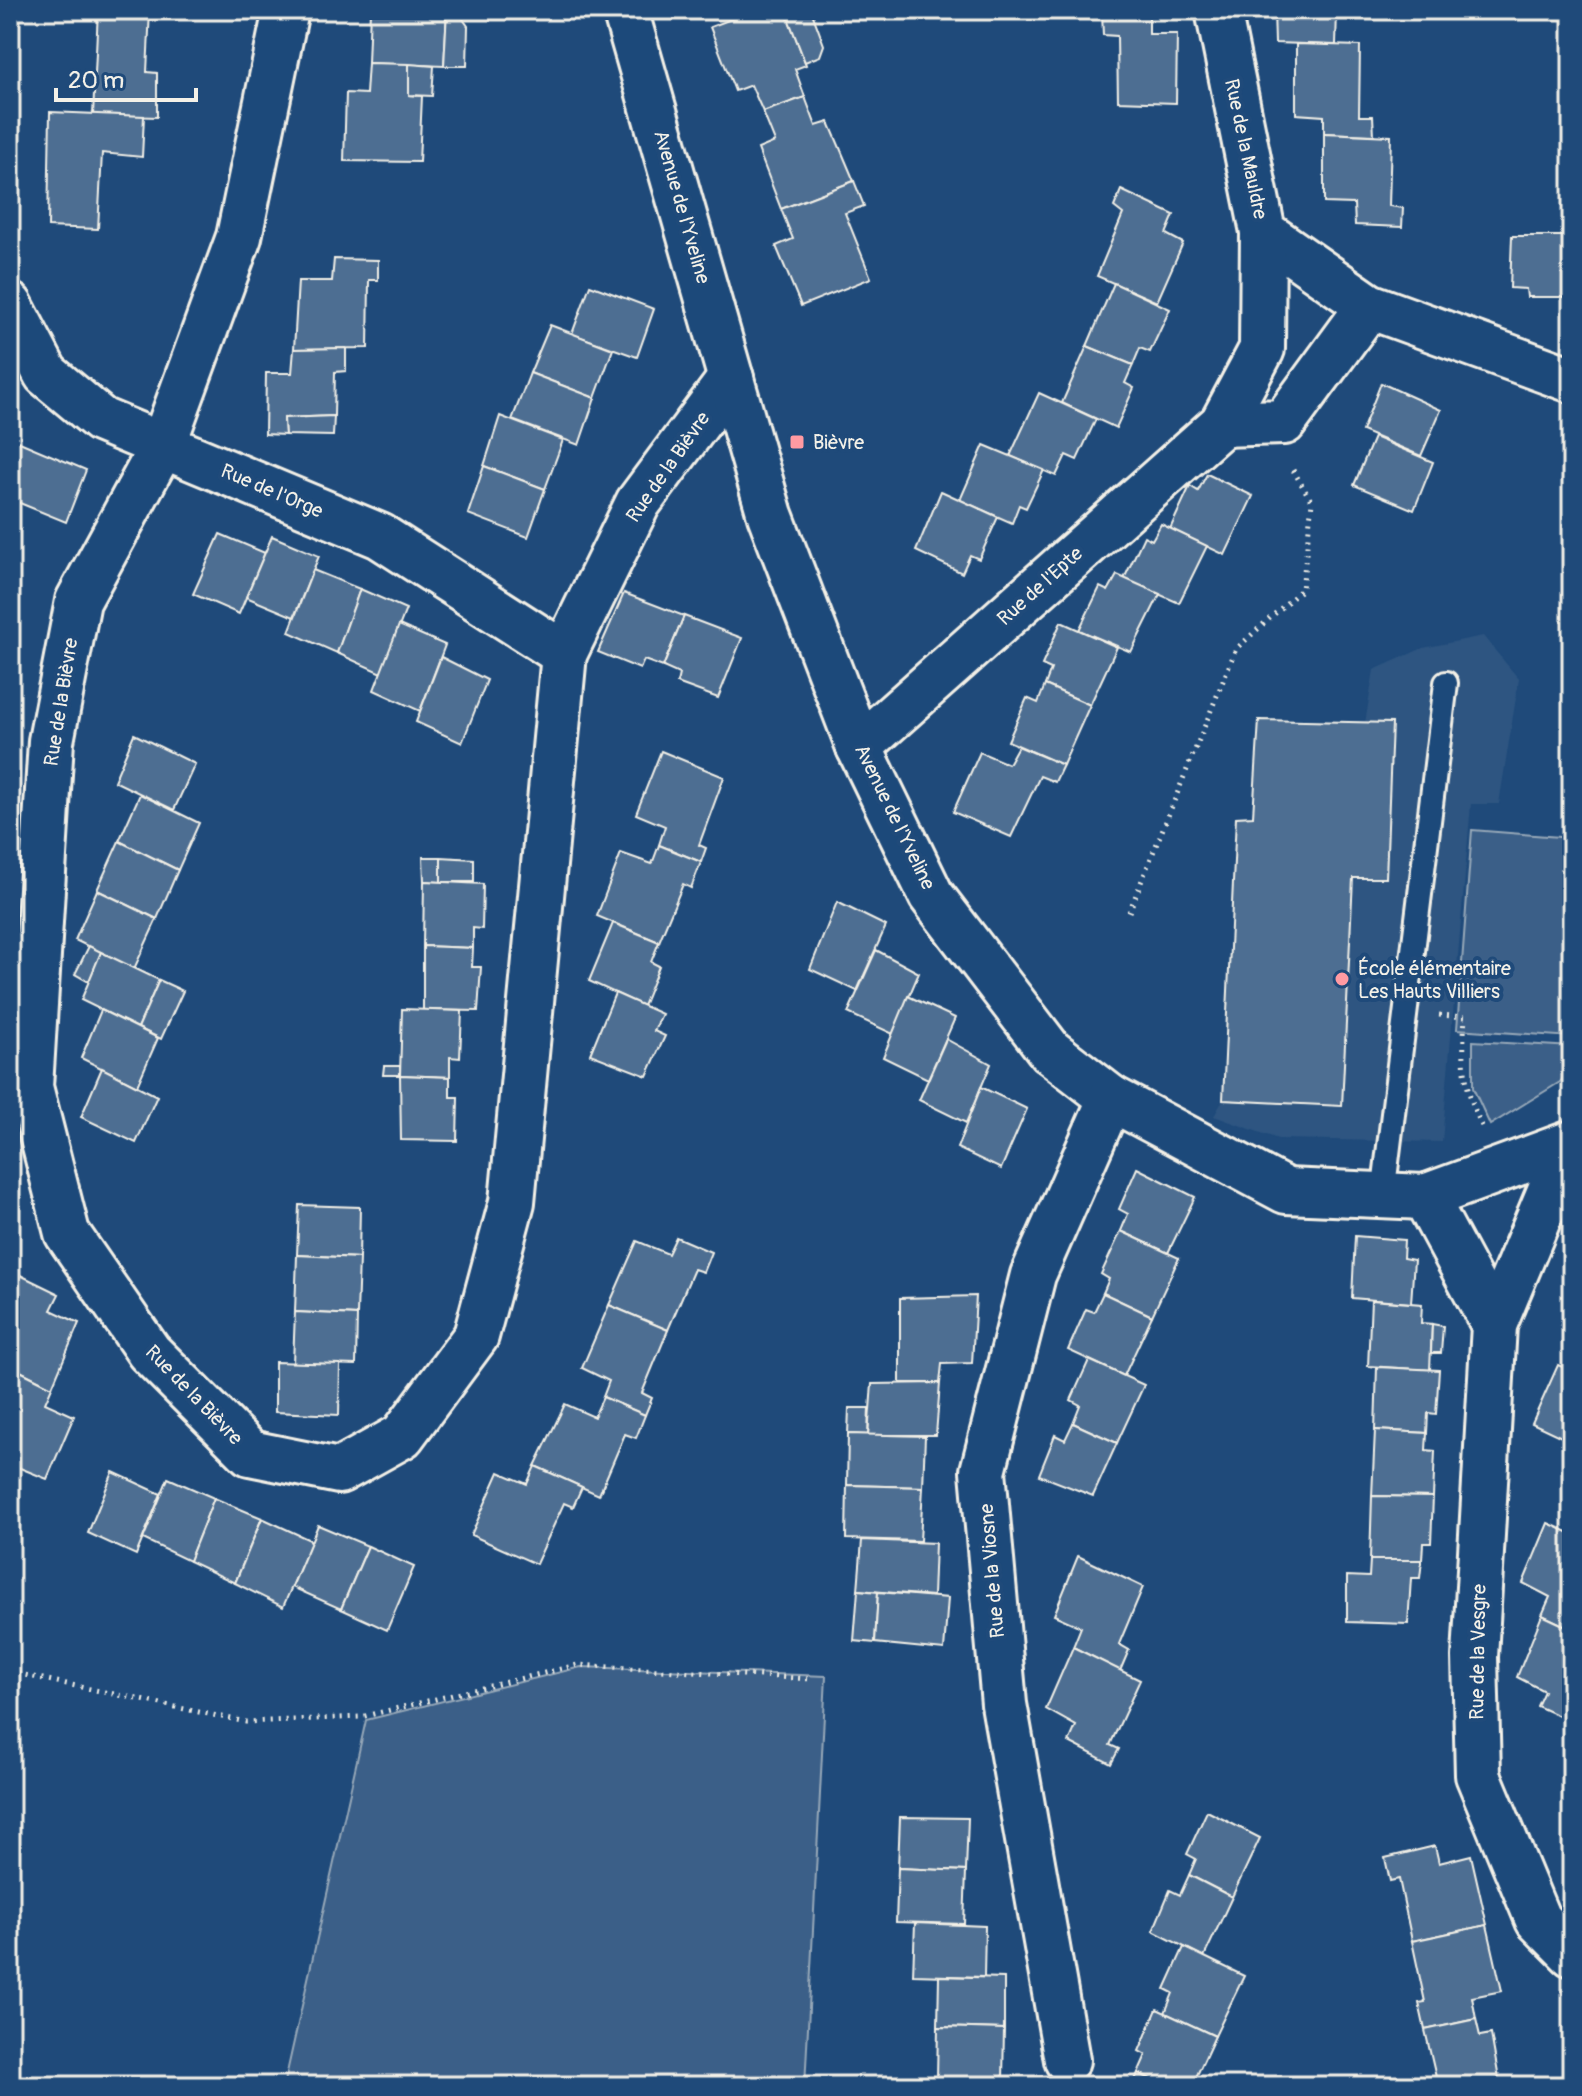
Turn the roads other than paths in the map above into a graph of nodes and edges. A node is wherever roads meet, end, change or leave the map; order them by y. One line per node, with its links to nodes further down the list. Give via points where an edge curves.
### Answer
1 (286, 10): 10 (street, Rue de la Bièvre, via 239,237)
2 (625, 10): 7 (street, Avenue de l'Yveline)
3 (1218, 10): 4 (street, Rue de la Mauldre)
4 (1263, 232): 6 (street, Rue de la Mauldre); 9 (street, Rue de l'Epte, via 1262,349)
5 (10, 305): 10 (street, Rue de l'Orge, via 46,374 101,420)
6 (1369, 306): 8 (street, Rue de la Mauldre); 9 (street, via 1284,422)
7 (731, 378): 11 (street, Rue de la Bièvre, via 638,503); 13 (street, Avenue de l'Yveline, via 770,515)
8 (1572, 380)
9 (1222, 424): 13 (street, Rue de l'Epte)
10 (163, 445): 11 (street, Rue de l'Orge, via 380,536); 11 (street, Rue de la Bièvre, via 78,601 51,741 30,1087 67,1233 149,1352 250,1453 339,1471 402,1436 476,1336 512,1202)
11 (564, 654)
12 (1446, 683): 16 (lane)
13 (859, 747): 14 (street, Avenue de l'Yveline, via 931,895 1050,1051)
14 (1111, 1098): 16 (street, Avenue de l'Yveline, via 1286,1191); 19 (street, Rue de la Viosne, via 1033,1275 983,1471 1004,1704)
15 (1571, 1144): 16 (street, Avenue de l'Yveline); 17 (street, Rue de la Vesgre)
16 (1404, 1196): 17 (street)
17 (1494, 1325): 18 (street, Rue de la Vesgre, via 1475,1657 1478,1775 1538,1920)
18 (1572, 1954)
19 (1067, 2060)

